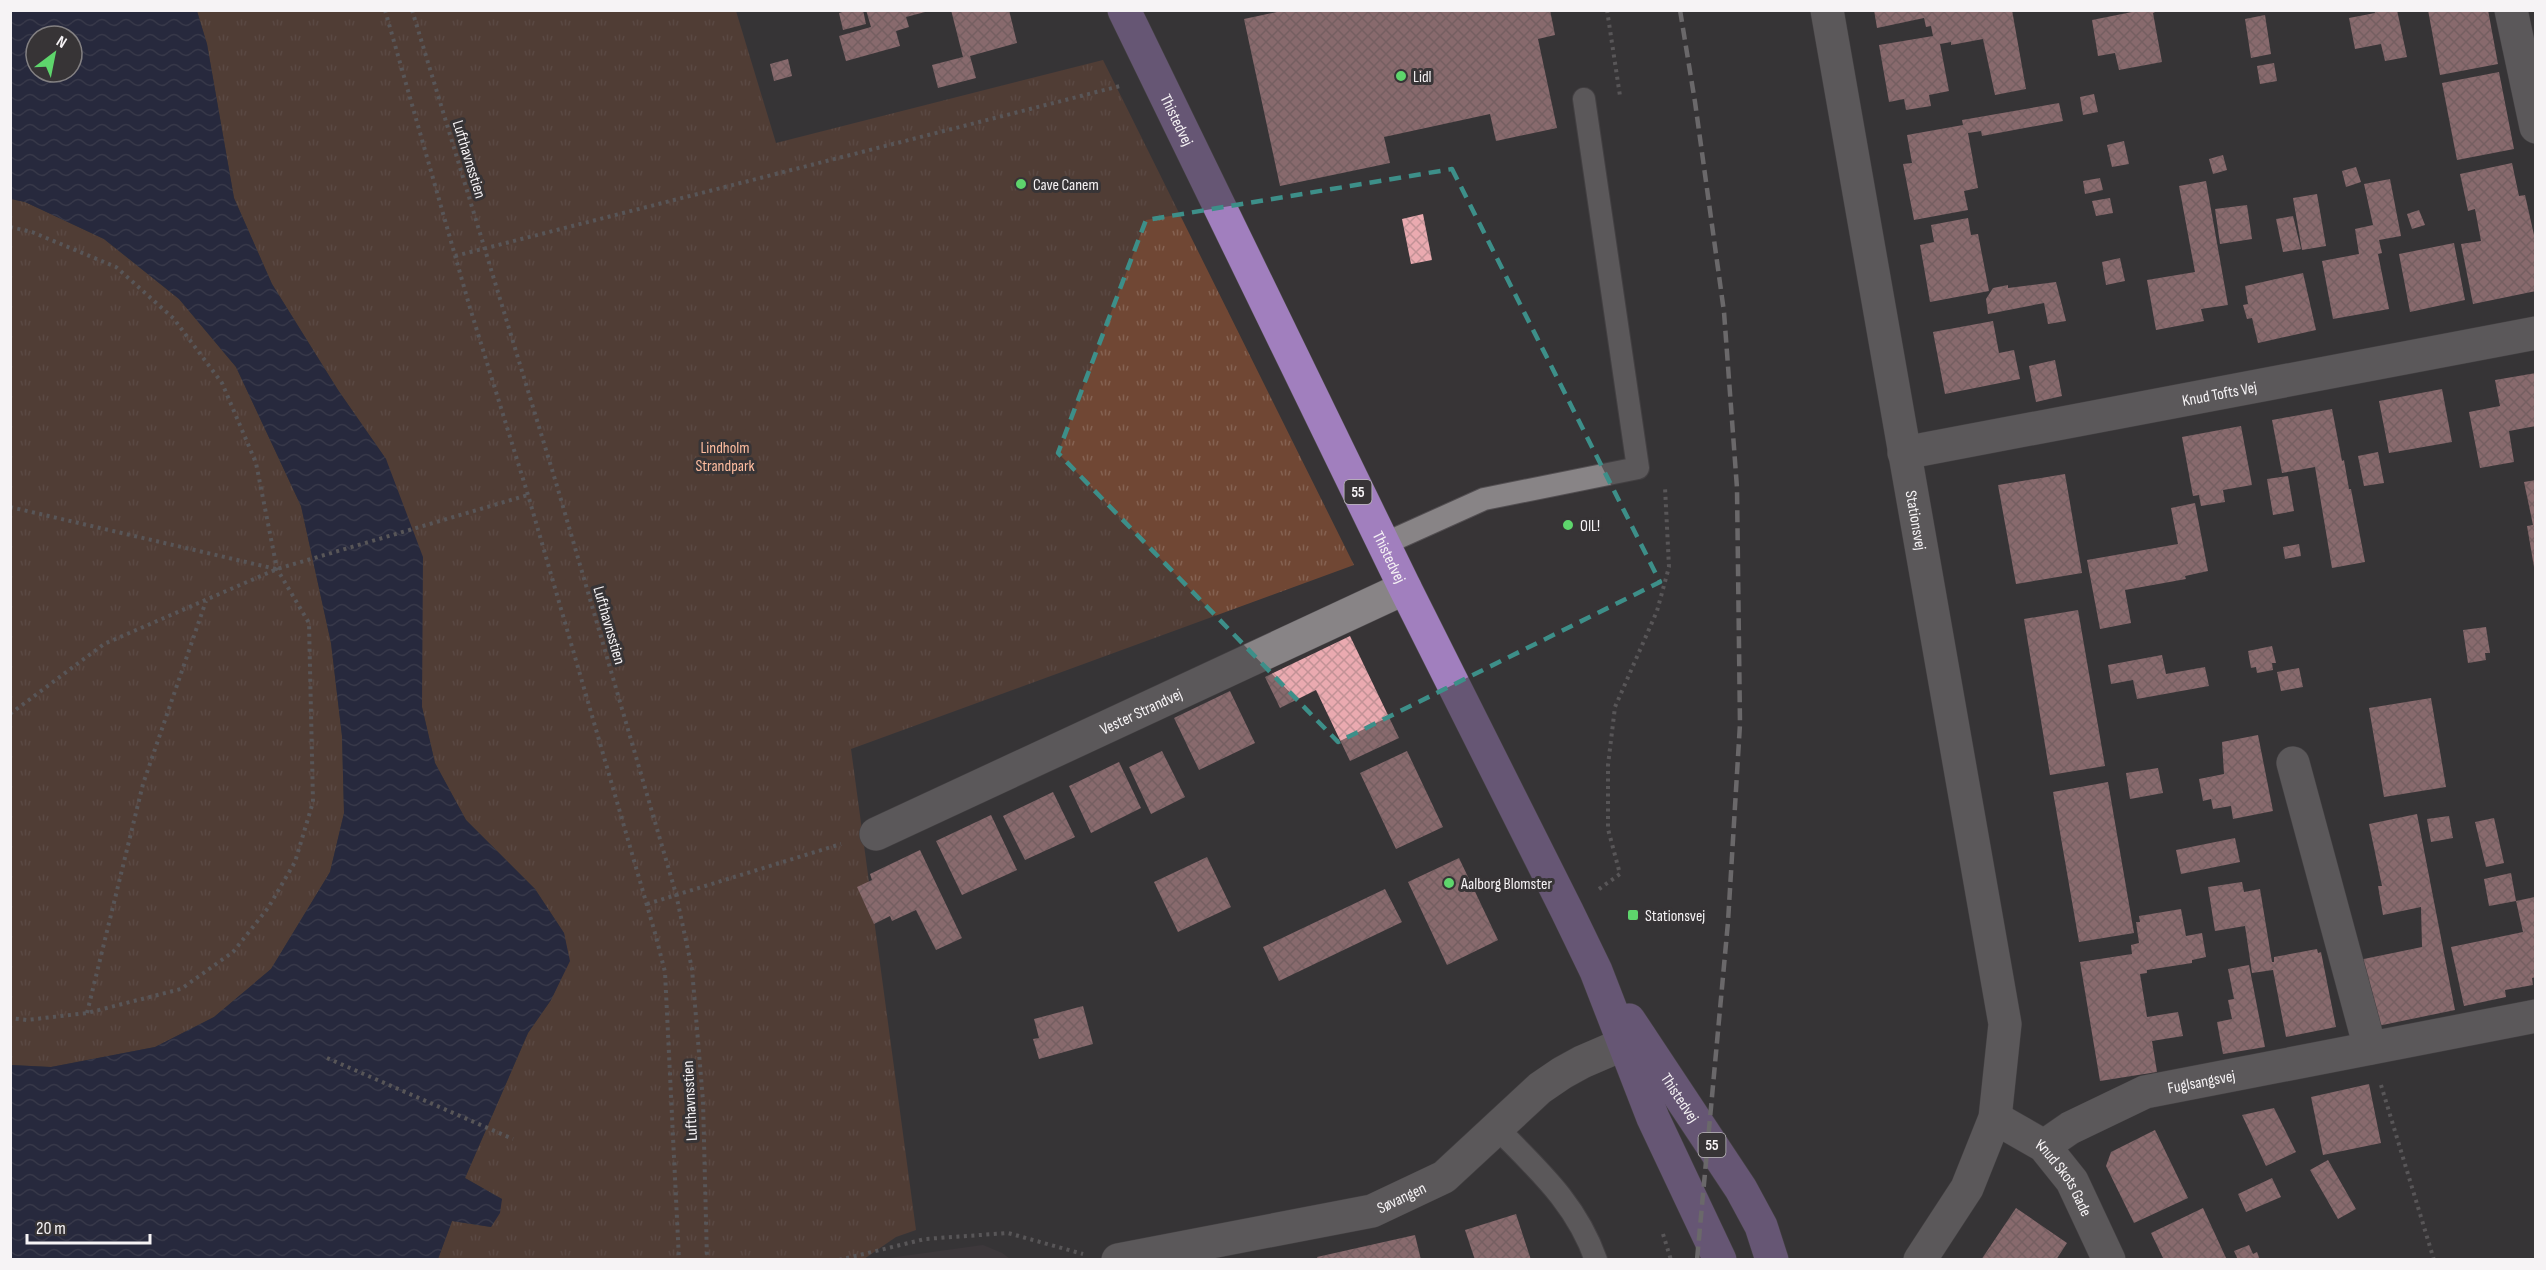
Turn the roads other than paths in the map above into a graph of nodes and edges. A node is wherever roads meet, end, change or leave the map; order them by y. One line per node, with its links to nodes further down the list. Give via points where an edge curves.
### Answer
1 (1124, 10): 8 (main road, Thistedvej / 55)
2 (1827, 10): 7 (street, Stationsvej)
3 (2511, 10): 5 (street)
4 (1584, 99): 8 (lane, via 1638,468 1484,499)
5 (2535, 127)
6 (2535, 333): 7 (street, Knud Tofts Vej)
7 (1904, 453): 15 (street, Stationsvej, via 2005,1024)
8 (1384, 544): 9 (main road, Thistedvej / 55)
9 (1405, 588): 11 (street, Vester Strandvej); 13 (main road, Thistedvej / 55)
10 (2293, 764): 14 (street)
11 (876, 834)
12 (2535, 1016): 14 (street, Fuglsangsvej)
13 (1632, 1041): 16 (street, Søvangen, via 1562,1073); 20 (main road, Thistedvej / 55, via 1653,1118); 21 (main road, Thistedvej / 55, via 1741,1189 1761,1227)
14 (2370, 1048): 17 (street, Fuglsangsvej, via 2145,1092 2070,1128)
15 (1995, 1118): 17 (street, Knud Skots Gade); 22 (street, Stationsvej, via 1968,1188)
16 (1497, 1128): 18 (street, Søvangen, via 1443,1177 1372,1211); 19 (lane, via 1564,1197 1588,1237)
17 (2044, 1146): 23 (street, Knud Skots Gade, via 2072,1181)
18 (1103, 1258)
19 (1596, 1260)
20 (1720, 1260)
21 (1772, 1260)
22 (1920, 1260)
23 (2109, 1260)

